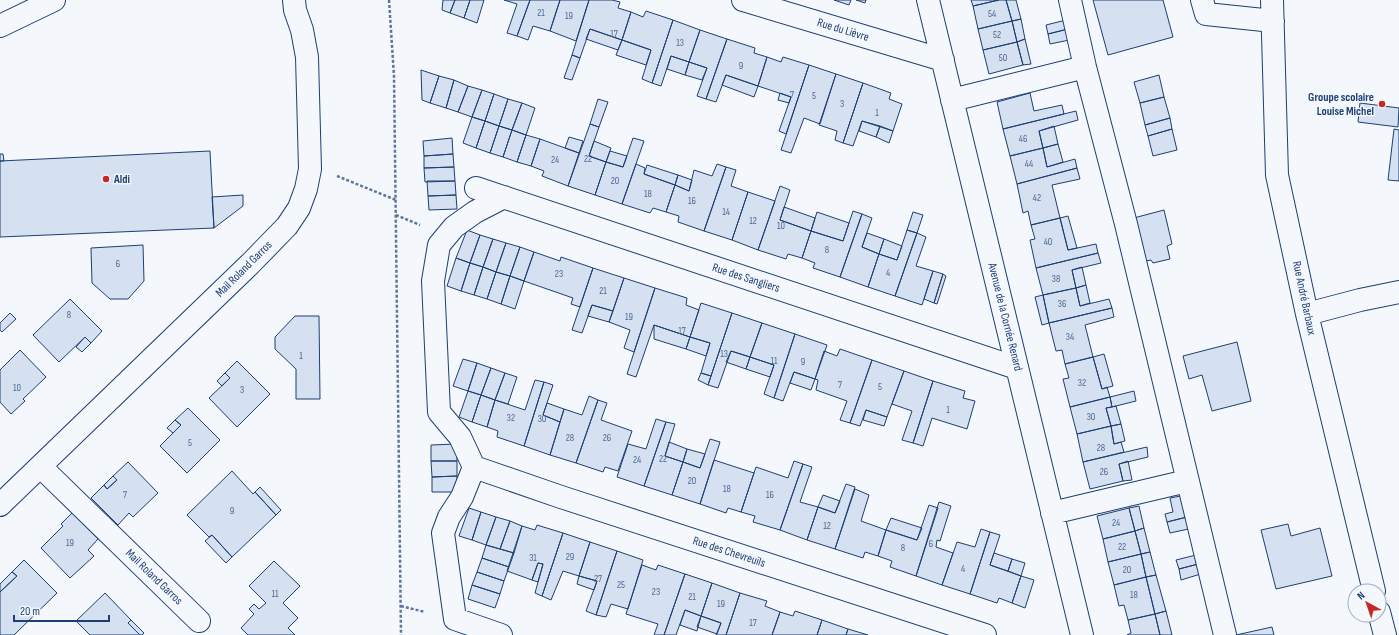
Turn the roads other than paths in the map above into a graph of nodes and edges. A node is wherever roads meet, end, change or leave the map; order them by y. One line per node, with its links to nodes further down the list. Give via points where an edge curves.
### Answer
1 (54, 0): 8 (street)
2 (743, 0): 9 (street, Rue du Lièvre)
3 (928, 0): 9 (street, Avenue de la Cornée Renard)
4 (1070, 0): 10 (street)
5 (1202, 0): 7 (street, via 1206,14)
6 (292, 3): 17 (street, Mail Roland Garros, via 302,30 307,57 310,169 299,208 287,226 250,264)
7 (1272, 10): 15 (street, Rue André Barbaux, via 1277,175)
8 (0, 26)
9 (943, 60): 11 (street, Avenue de la Cornée Renard)
10 (1085, 67): 11 (street); 19 (street, via 1126,224)
11 (952, 100): 16 (street, Avenue de la Cornée Renard)
12 (476, 188): 13 (street, Rue des Sangliers)
13 (504, 197): 16 (street, Rue des Sangliers); 18 (street, via 475,212 454,228 439,245 433,281 439,412 460,437)
14 (1399, 292): 15 (street)
15 (1307, 314): 22 (street, Rue André Barbaux)
16 (1017, 368): 21 (street, Avenue de la Cornée Renard)
17 (41, 467): 20 (street, Mail Roland Garros); 23 (street, Mail Roland Garros)
18 (474, 467): 25 (street, via 443,533 455,619); 26 (street, Rue des Chevreuils)
19 (1187, 481): 21 (street); 28 (street)
20 (0, 505)
21 (1052, 514): 27 (street, Avenue de la Cornée Renard)
22 (1372, 583)
23 (199, 621)
24 (1382, 623): 29 (street)
25 (501, 635)
26 (985, 635)
27 (1082, 635)
28 (1225, 635)
29 (1385, 635)

